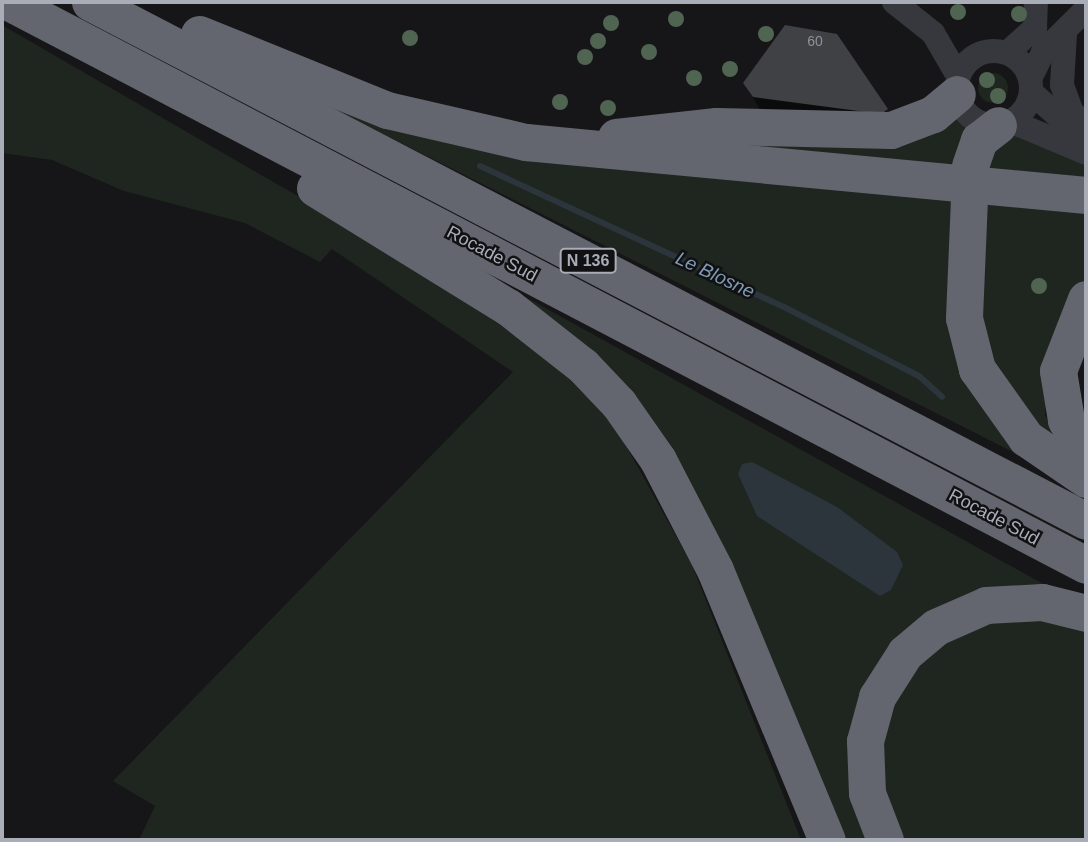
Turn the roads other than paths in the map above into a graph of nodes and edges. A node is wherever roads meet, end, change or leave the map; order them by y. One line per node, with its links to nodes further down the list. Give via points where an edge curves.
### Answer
1 (9, 2): 12 (highway, Rocade Sud / N 136)
2 (90, 2): 23 (highway, N 136)
3 (131, 2): 16 (highway, via 387,110 526,142)
4 (894, 2): 10 (street, via 933,33)
5 (918, 2): 9 (street)
6 (1035, 2): 9 (street, via 1035,28)
7 (1086, 9): 8 (street)
8 (1065, 34): 11 (street, via 1043,52); 14 (street, via 1062,85 1072,112)
9 (995, 52): 10 (street); 11 (street)
10 (958, 85): 13 (street, via 975,120); 16 (highway, via 933,114 891,130 716,126 605,138)
11 (1031, 85): 13 (street); 15 (street, via 1064,127)
12 (187, 93): 20 (highway, Rocade Sud / N 136); 27 (highway, via 216,131 536,328 619,404 669,480 715,570)
13 (1004, 123): 17 (street); 22 (highway, via 979,139 970,182 964,318 977,369 1026,438)
14 (1086, 125)
15 (1086, 139)
16 (586, 146): 18 (highway)
17 (1086, 153)
18 (1086, 195)
19 (1086, 299): 21 (highway, via 1058,371 1066,420)
20 (877, 455): 24 (highway, Rocade Sud / N 136); 25 (highway, via 883,477)
21 (1086, 456)
22 (1086, 479)
23 (1086, 521)
24 (1086, 565)
25 (1086, 591)
26 (1086, 613): 28 (highway, via 1025,601 986,606 936,627 905,653 877,696 865,741 867,793)
27 (827, 840)
28 (886, 840)

